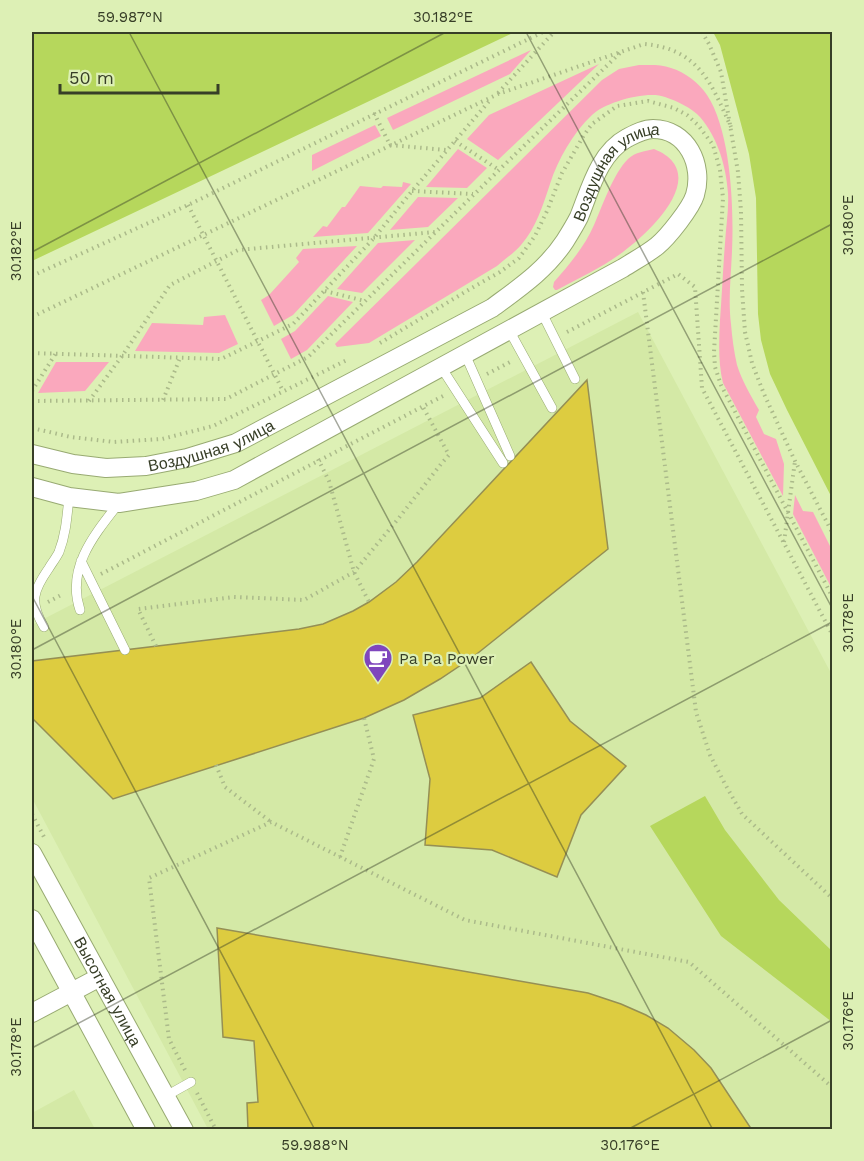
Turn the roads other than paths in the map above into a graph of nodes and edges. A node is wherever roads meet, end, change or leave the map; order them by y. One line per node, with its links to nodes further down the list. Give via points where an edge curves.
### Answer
1 (542, 313): 2 (street, Воздушная улица); 5 (lane); 7 (street, Воздушная улица, via 658,245 683,215 694,196 698,175 694,157 680,138 652,129 641,131 614,148 587,192 564,243 527,283 492,308 236,443 146,466 106,468)
2 (509, 330): 3 (street, Воздушная улица); 6 (lane)
3 (465, 354): 4 (street, Воздушная улица); 8 (lane)
4 (441, 367): 9 (lane); 12 (street, Воздушная улица, via 234,480 196,491)
5 (575, 379)
6 (552, 408)
7 (32, 454)
8 (510, 456)
9 (502, 464)
10 (32, 487): 11 (street, Воздушная улица)
11 (69, 497): 12 (street, Воздушная улица); 15 (lane, via 66,529 58,554 36,588 35,609)
12 (118, 503): 13 (lane)
13 (81, 561): 14 (lane, via 76,588); 16 (lane)
14 (80, 610)
15 (44, 627)
16 (125, 650)
17 (32, 853): 19 (street, Высотная улица)
18 (32, 919): 20 (street, Высотная улица)
19 (100, 977): 20 (street); 23 (street, Высотная улица)
20 (71, 993): 21 (street); 24 (street, Высотная улица)
21 (32, 1013)
22 (191, 1082): 23 (lane)
23 (166, 1096): 25 (street, Высотная улица)
24 (146, 1130)
25 (184, 1130)

